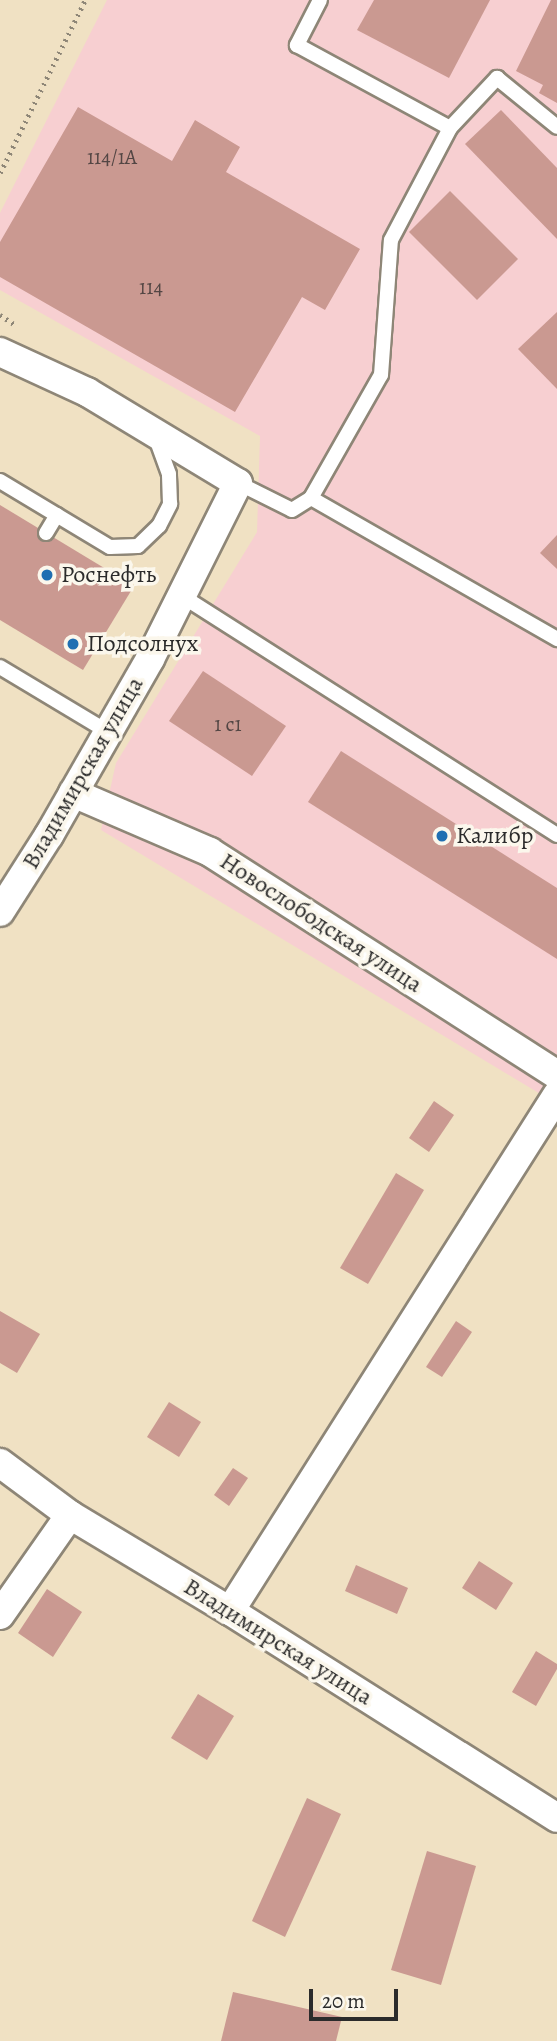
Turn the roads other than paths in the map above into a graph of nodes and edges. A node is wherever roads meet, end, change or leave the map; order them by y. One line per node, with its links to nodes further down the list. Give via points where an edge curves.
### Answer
1 (320, 0): 3 (lane, via 297,45)
2 (557, 127): 3 (lane, via 497,78)
3 (450, 128): 8 (lane, via 391,240 381,375)
4 (0, 352): 5 (street, via 87,392)
5 (153, 430): 7 (street); 9 (lane, via 169,474 170,504 159,526 138,546 110,547)
6 (0, 481): 9 (lane)
7 (238, 483): 8 (lane, via 292,510); 11 (street, Владимирская улица)
8 (311, 498): 12 (lane)
9 (57, 515): 10 (lane)
10 (46, 533)
11 (181, 596): 14 (street, Владимирская улица); 16 (lane)
12 (557, 639)
13 (0, 667): 14 (lane)
14 (108, 732): 15 (street, Владимирская улица)
15 (74, 793): 17 (street, Владимирская улица); 18 (street, Новослободская улица, via 210,852)
16 (557, 835)
17 (0, 912)
18 (557, 1075)
19 (557, 1095): 22 (street)
20 (0, 1463): 21 (street, Владимирская улица)
21 (70, 1514): 22 (street, Владимирская улица); 23 (street)
22 (230, 1611): 24 (street, Владимирская улица)
23 (0, 1615)
24 (557, 1818)

